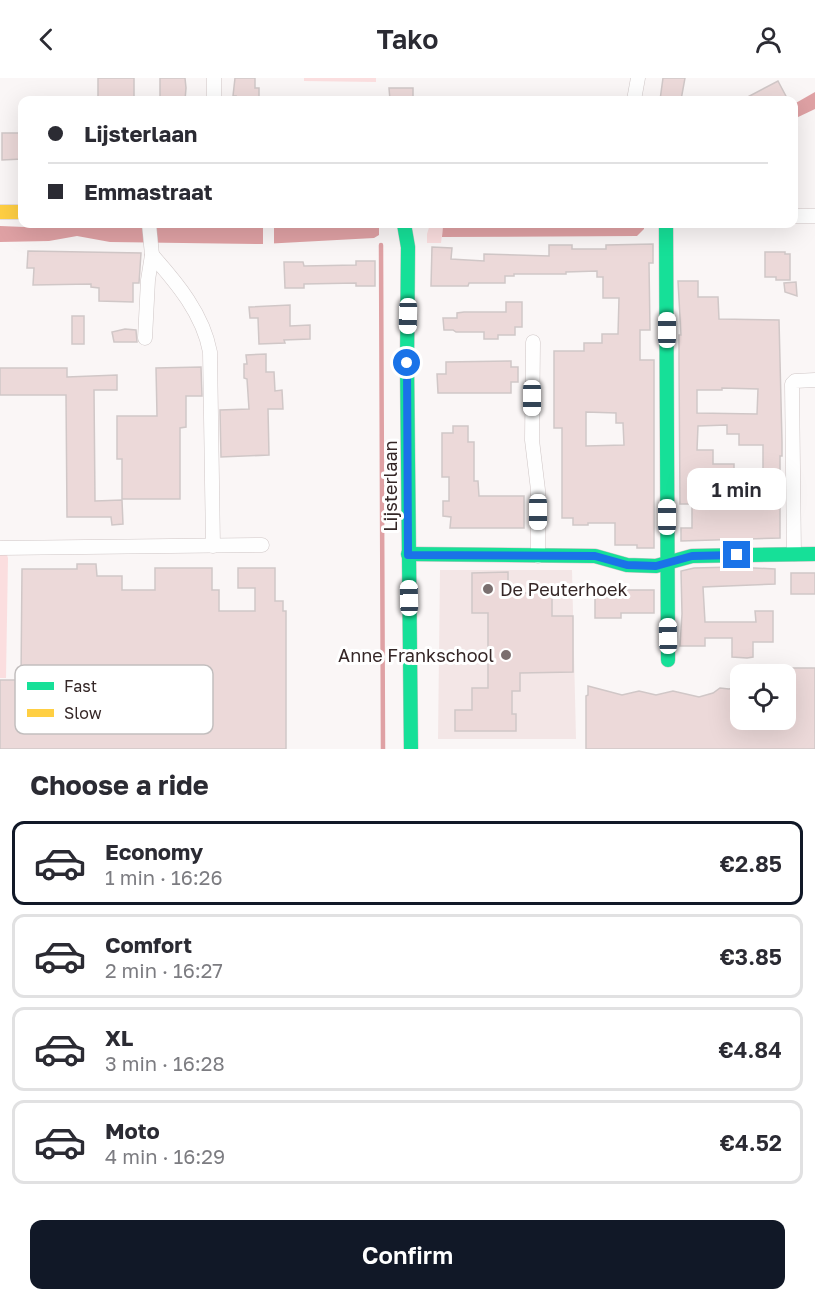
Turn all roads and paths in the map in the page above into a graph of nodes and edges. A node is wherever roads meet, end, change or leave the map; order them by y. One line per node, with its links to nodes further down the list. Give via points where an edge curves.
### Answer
1 (214, 78): 3 (street)
2 (638, 78): 4 (street)
3 (214, 96)
4 (635, 96)
5 (0, 212): 6 (street)
6 (18, 212)
7 (798, 216): 8 (street)
8 (815, 216)
9 (149, 228): 12 (street)
10 (405, 228): 21 (street, Lijsterlaan, via 408,247)
11 (666, 228): 23 (street)
12 (151, 251): 13 (street); 17 (street, via 188,300 207,335)
13 (145, 338)
14 (533, 342): 22 (street, via 532,440 538,490)
15 (815, 380): 19 (street, via 792,384)
16 (262, 545): 17 (street)
17 (213, 546): 18 (street)
18 (0, 548)
19 (794, 554): 20 (street); 23 (street, via 692,556)
20 (815, 554)
21 (408, 555): 22 (street); 25 (street, Lijsterlaan)
22 (538, 556): 23 (street, via 595,556 627,565)
23 (667, 564): 24 (street)
24 (668, 660)
25 (411, 749)

